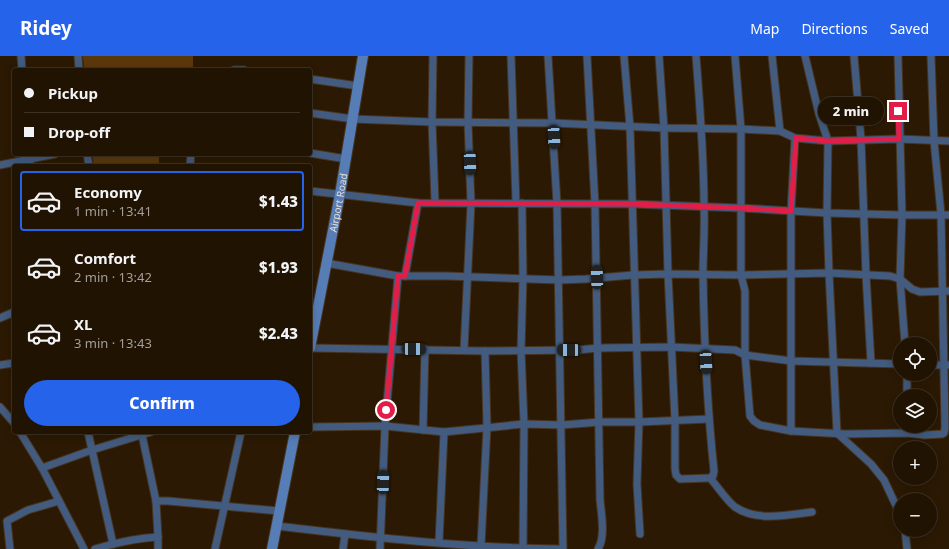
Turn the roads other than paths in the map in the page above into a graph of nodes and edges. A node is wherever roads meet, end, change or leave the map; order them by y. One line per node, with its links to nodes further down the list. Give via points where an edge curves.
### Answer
1 (21, 56): 18 (street)
2 (78, 56): 19 (street)
3 (363, 56): 21 (main road, Airport Road)
4 (433, 56): 24 (street)
5 (469, 56): 25 (street)
6 (511, 56): 26 (street)
7 (548, 56): 27 (street)
8 (587, 56): 28 (street)
9 (624, 56): 29 (street)
10 (659, 56): 31 (street)
11 (696, 56): 30 (street)
12 (736, 56): 32 (street)
13 (772, 56): 33 (street)
14 (805, 56): 37 (street)
15 (854, 56): 35 (street)
16 (898, 56): 36 (street)
17 (931, 56): 38 (street)
18 (22, 68)
19 (79, 68)
20 (312, 79): 21 (street)
21 (358, 86): 23 (main road, Airport Road)
22 (312, 113): 23 (street)
23 (354, 119): 24 (street); 42 (main road, Airport Road)
24 (432, 122): 25 (street); 47 (street)
25 (468, 122): 26 (street); 50 (street)
26 (514, 123): 27 (street); 49 (street)
27 (553, 123): 28 (street); 51 (street)
28 (590, 124): 29 (street); 52 (street)
29 (630, 127): 31 (street); 53 (street)
30 (701, 127): 31 (street); 32 (street); 55 (street)
31 (664, 128): 54 (street)
32 (741, 129): 33 (street); 56 (street)
33 (780, 131): 34 (street)
34 (796, 138): 37 (street); 57 (street)
35 (861, 139): 36 (street); 37 (street); 59 (street)
36 (899, 139): 38 (street); 61 (street)
37 (828, 141): 58 (street)
38 (934, 141): 39 (street); 60 (street)
39 (949, 142)
40 (312, 153): 42 (street)
41 (47, 156): 43 (street)
42 (346, 158): 46 (main road, Airport Road)
43 (30, 160): 44 (street)
44 (0, 165)
45 (312, 191): 46 (street)
46 (340, 194): 48 (street); 63 (main road, Airport Road)
47 (435, 202): 48 (street); 50 (street)
48 (418, 203): 71 (street)
49 (519, 203): 50 (street); 51 (street); 74 (street)
50 (471, 204): 73 (street)
51 (557, 204): 52 (street); 76 (street)
52 (595, 204): 53 (street); 72 (street)
53 (632, 204): 54 (street); 68 (street)
54 (666, 205): 55 (street); 66 (street)
55 (704, 207): 56 (street); 67 (street)
56 (741, 208): 57 (street); 69 (street)
57 (791, 211): 58 (street); 64 (street)
58 (827, 213): 59 (street); 65 (street)
59 (864, 213): 61 (street); 70 (street)
60 (941, 214): 61 (street); 62 (street); 77 (street)
61 (902, 215): 75 (street)
62 (949, 215)
63 (326, 263): 71 (street); 80 (main road, Airport Road)
64 (791, 273): 65 (street); 69 (street); 94 (street)
65 (829, 273): 70 (street); 95 (street)
66 (668, 274): 67 (street); 68 (street); 82 (street)
67 (703, 274): 69 (street); 86 (street)
68 (634, 275): 72 (street); 85 (street)
69 (741, 275): 93 (street, via 745,291)
70 (866, 275): 75 (street); 97 (street)
71 (402, 276): 73 (street); 87 (street)
72 (597, 277): 76 (street); 84 (street)
73 (468, 278): 74 (street); 89 (street)
74 (523, 278): 76 (street); 90 (street)
75 (900, 279): 77 (street, via 920,292); 81 (street)
76 (559, 280): 91 (street)
77 (945, 290): 99 (street)
78 (12, 313): 79 (street)
79 (0, 318)
80 (312, 337)
81 (904, 337)
82 (671, 347): 85 (street); 86 (street); 104 (street)
83 (312, 348): 87 (street)
84 (598, 348): 85 (street); 91 (street); 105 (street)
85 (636, 348): 106 (street)
86 (705, 348): 93 (street, via 735,350); 102 (street)
87 (391, 349): 88 (street); 109 (street)
88 (425, 349): 89 (street); 112 (street)
89 (464, 350): 92 (street)
90 (521, 350): 91 (street); 92 (street); 107 (street)
91 (560, 350): 108 (street)
92 (485, 351): 111 (street)
93 (745, 355): 94 (street); 113 (street, via 750,416 760,425)
94 (792, 361): 95 (street); 113 (street)
95 (834, 362): 97 (street); 116 (street)
96 (12, 363): 100 (street)
97 (871, 363): 98 (street)
98 (893, 364)
99 (946, 365): 117 (street, via 944,433)
100 (0, 366)
101 (0, 407): 103 (street)
102 (709, 419): 104 (street); 125 (street, via 714,471)
103 (12, 421)
104 (675, 421): 106 (street); 125 (street, via 675,469 678,478)
105 (600, 422): 106 (street); 108 (street); 153 (street, via 602,532)
106 (639, 422): 134 (street, via 637,484)
107 (524, 424): 108 (street); 111 (street); 150 (street)
108 (562, 425): 152 (street)
109 (385, 426): 110 (street); 112 (street); 137 (street)
110 (312, 427)
111 (487, 427): 115 (street); 141 (street)
112 (423, 430): 115 (street)
113 (791, 431): 116 (street)
114 (893, 431): 116 (street)
115 (444, 432): 138 (street)
116 (836, 433): 126 (street, via 871,464 884,480)
117 (919, 433)
118 (21, 434): 124 (street)
119 (88, 434): 123 (street)
120 (241, 434): 129 (street)
121 (295, 434): 130 (main road)
122 (142, 435): 123 (street); 128 (street)
123 (92, 450): 124 (street); 139 (street)
124 (42, 468): 127 (street)
125 (710, 478): 131 (street, via 734,506 742,511 769,516)
126 (893, 499)
127 (59, 501): 142 (street, via 28,510 7,521); 143 (street)
128 (156, 501): 129 (street); 135 (street)
129 (224, 506): 130 (street); 146 (street)
130 (279, 511): 132 (main road)
131 (812, 512)
132 (277, 526): 133 (street); 147 (main road)
133 (345, 534): 137 (street); 148 (street)
134 (640, 534)
135 (158, 537): 139 (street); 145 (street)
136 (906, 537): 154 (street)
137 (380, 538): 138 (street); 149 (street)
138 (439, 542): 140 (street)
139 (113, 544): 144 (street)
140 (450, 546): 141 (street)
141 (485, 547): 150 (street)
142 (10, 549)
143 (84, 549)
144 (95, 549)
145 (158, 549)
146 (215, 549)
147 (272, 549)
148 (343, 549)
149 (380, 549)
150 (523, 549): 151 (street)
151 (559, 549)
152 (563, 549)
153 (598, 549)
154 (907, 549)

